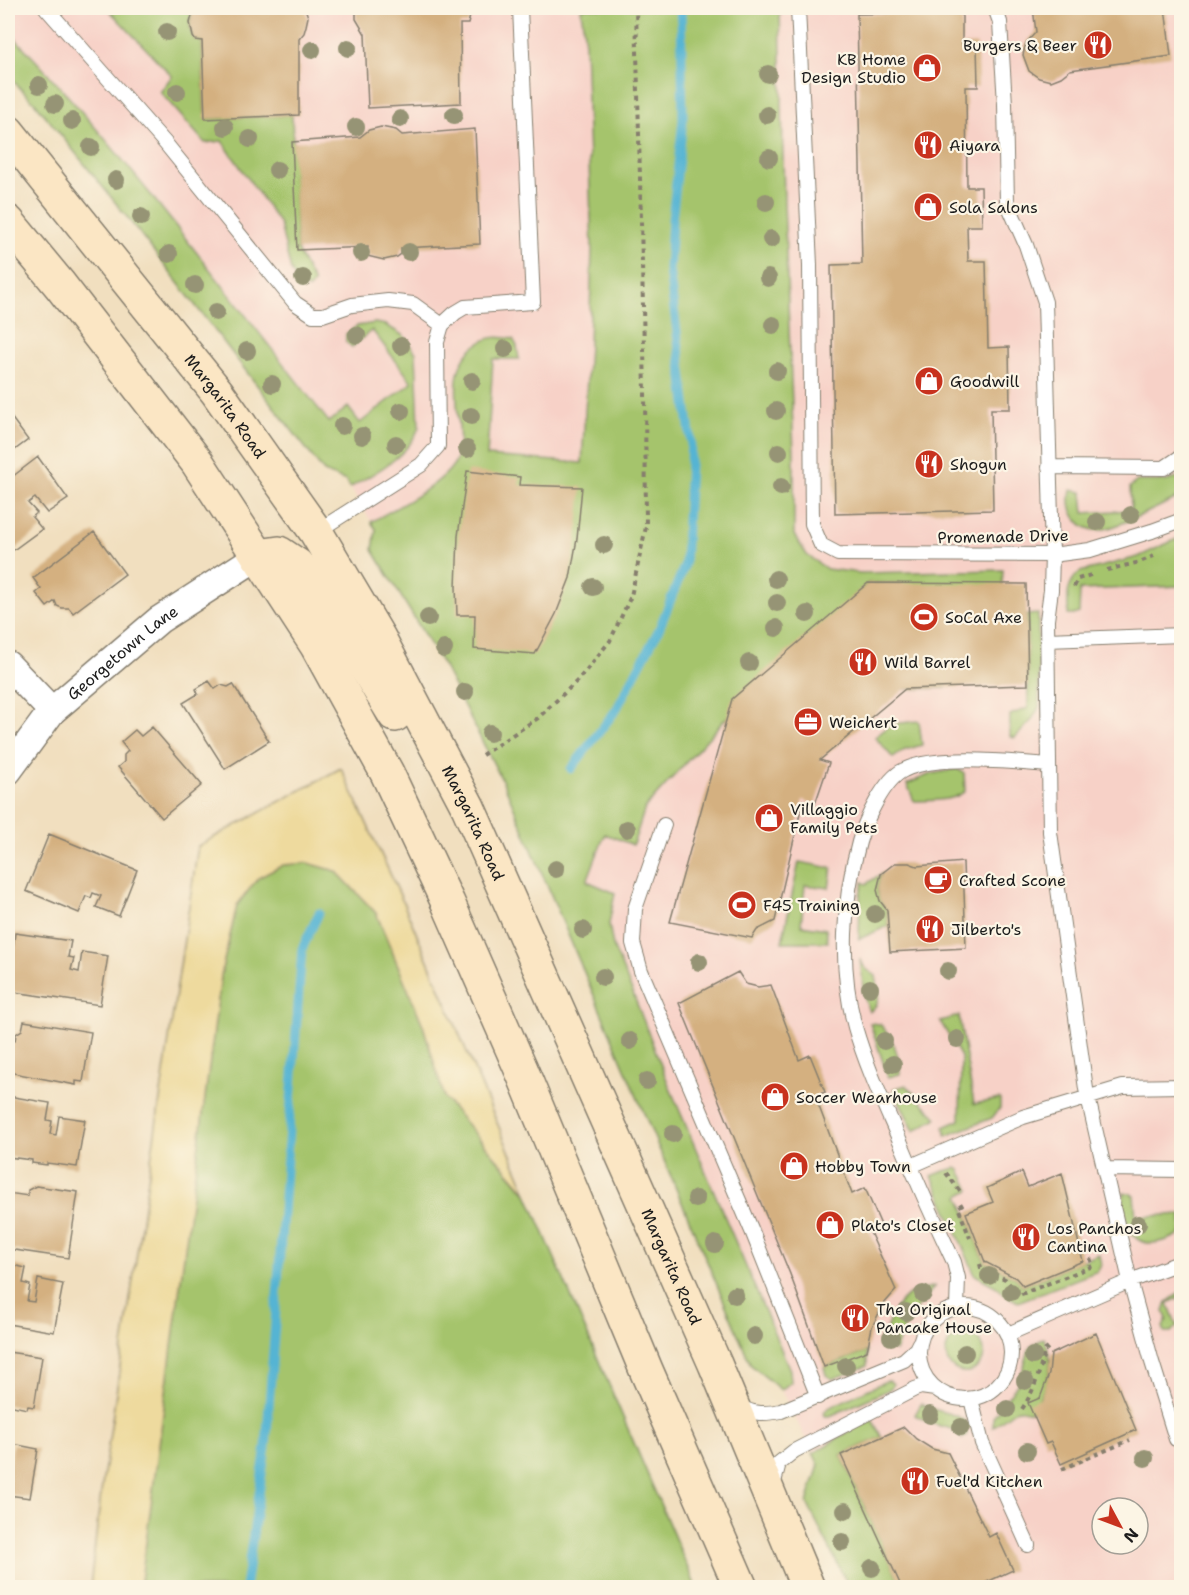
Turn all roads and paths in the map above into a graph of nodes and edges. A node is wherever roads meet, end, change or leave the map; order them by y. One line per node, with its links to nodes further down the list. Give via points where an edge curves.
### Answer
1 (46, 8): 8 (lane, via 166,144 295,303 313,315 388,301 413,304)
2 (520, 8): 8 (lane, via 533,302 465,307)
3 (636, 8): 19 (path, via 646,527 631,596 610,641 578,680 538,718)
4 (798, 8): 13 (lane, Promenade Drive, via 810,265 812,524 821,545 838,554)
5 (995, 8): 10 (lane, via 1000,22 1007,202 1045,302)
6 (8, 132): 12 (main road, Margarita Road, via 217,392)
7 (8, 222): 14 (main road, via 197,462)
8 (442, 325): 12 (lane, via 437,342 438,446 421,465)
9 (1182, 456): 10 (lane, via 1164,468)
10 (1049, 467): 13 (lane)
11 (1182, 520): 13 (lane, Promenade Drive, via 1090,550)
12 (316, 532): 23 (main road, Margarita Road, via 379,638 468,807)
13 (1052, 555): 16 (lane)
14 (258, 556): 18 (street, Georgetown Lane, via 159,620); 23 (main road, via 279,553 297,565 317,588 386,698 436,790 484,896); 51 (main road, via 317,646 387,773 521,1069)
15 (1182, 635): 16 (lane)
16 (1047, 640): 20 (lane)
17 (8, 665): 18 (street)
18 (52, 711): 21 (street, Georgetown Lane)
19 (482, 754)
20 (1049, 765): 25 (lane, via 1050,832); 26 (lane, via 988,760 902,770 886,787 864,826 848,901 848,991 872,1077)
21 (8, 771)
22 (664, 825): 43 (lane, via 635,909 633,943 641,971)
23 (524, 934): 42 (main road, Margarita Road)
24 (1182, 1086): 25 (lane, via 1123,1087)
25 (1088, 1098): 26 (lane, via 1023,1117); 27 (lane)
26 (911, 1166): 37 (lane, via 954,1262)
27 (1104, 1169): 28 (lane); 36 (lane)
28 (1182, 1170)
29 (944, 1171): 30 (path)
30 (962, 1194)
31 (963, 1204): 32 (path, via 958,1207)
32 (973, 1246)
33 (976, 1256): 34 (path, via 981,1268 1005,1279 1019,1295 1093,1266)
34 (1090, 1258)
35 (1182, 1262): 36 (lane)
36 (1130, 1281): 38 (lane); 47 (lane, via 1176,1439)
37 (957, 1307): 38 (lane, via 989,1312); 39 (lane, via 934,1318)
38 (1008, 1334): 44 (lane, via 1011,1357 1005,1377 988,1393)
39 (920, 1341): 41 (lane, via 920,1365); 43 (lane, via 904,1360)
40 (1048, 1348): 45 (path, via 1031,1396)
41 (935, 1389): 44 (lane, via 953,1398); 49 (lane, via 915,1389 794,1450 779,1463 773,1479)
42 (727, 1393): 43 (lane, via 751,1413 766,1414); 49 (main road, Margarita Road)
43 (818, 1397)
44 (971, 1399): 50 (lane, via 982,1443)
45 (1022, 1409)
46 (1130, 1440): 48 (path)
47 (1182, 1442)
48 (1062, 1469)
49 (773, 1506): 52 (main road, Margarita Road)
50 (1028, 1545)
51 (741, 1587)
52 (808, 1587)

